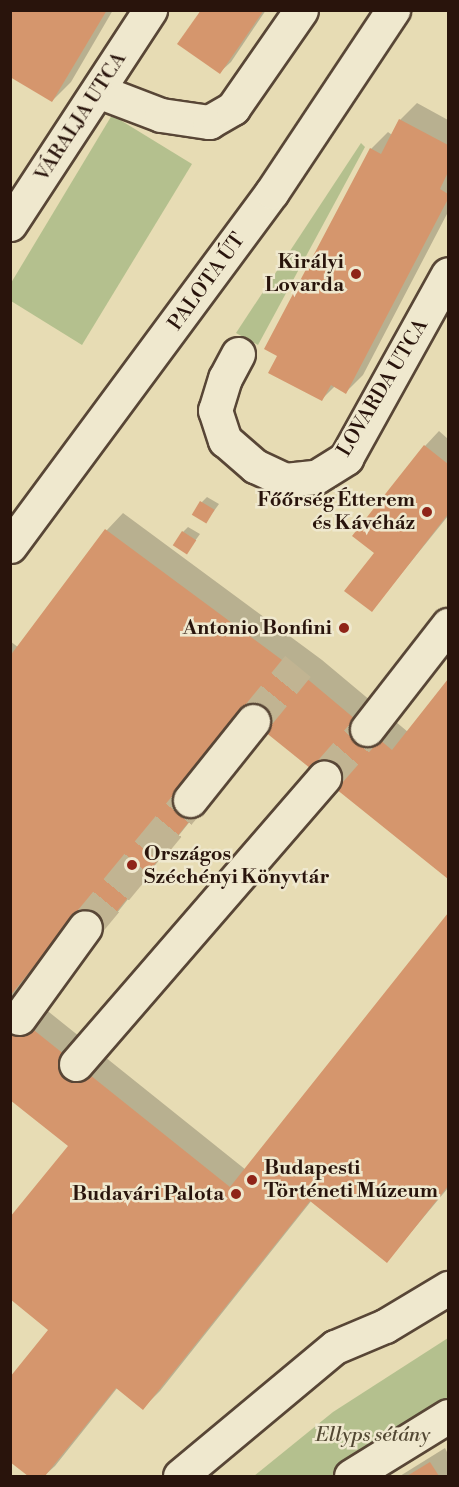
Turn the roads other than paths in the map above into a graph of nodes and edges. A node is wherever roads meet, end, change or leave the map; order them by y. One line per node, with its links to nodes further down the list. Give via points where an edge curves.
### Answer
1 (150, 10): 4 (street, VÁRALJA UTCA)
2 (301, 10): 4 (street, via 233,108 209,122 161,116)
3 (393, 10): 8 (street, PALOTA ÚT, via 272,192)
4 (98, 92): 5 (street, VÁRALJA UTCA)
5 (10, 224)
6 (448, 274): 7 (street, LOVARDA UTCA, via 346,458 316,477 285,480 255,466 225,440 215,410)
7 (238, 354)
8 (10, 546)
9 (448, 625): 11 (street)
10 (253, 722): 13 (street)
11 (367, 729)
12 (324, 778): 16 (street)
13 (190, 800)
14 (85, 927): 15 (street)
15 (19, 1018)
16 (76, 1064)
17 (448, 1288): 19 (street, via 386,1326 335,1347)
18 (448, 1416): 20 (street)
19 (180, 1476)
20 (351, 1476)

